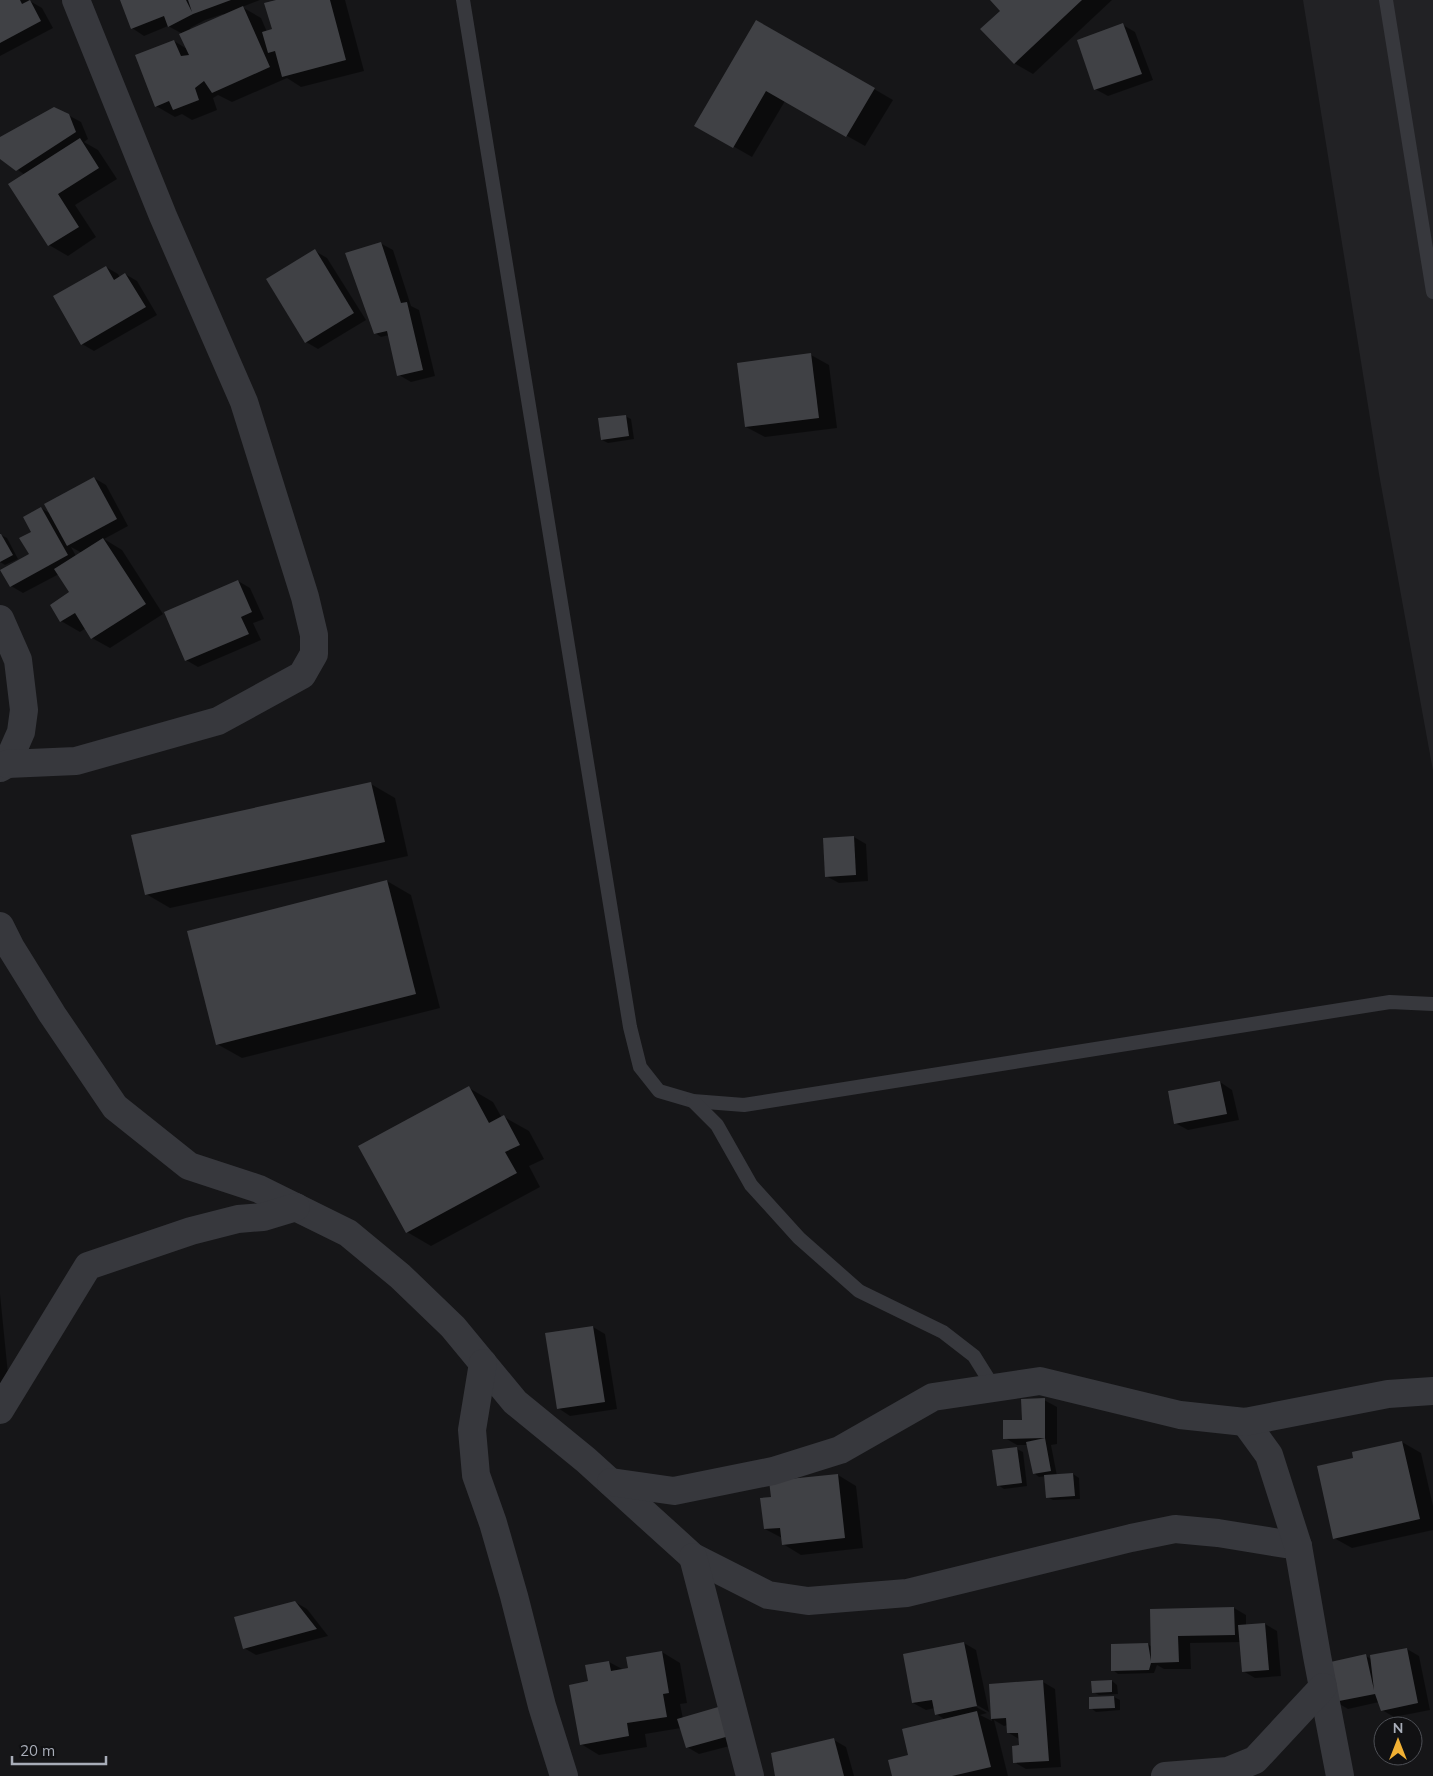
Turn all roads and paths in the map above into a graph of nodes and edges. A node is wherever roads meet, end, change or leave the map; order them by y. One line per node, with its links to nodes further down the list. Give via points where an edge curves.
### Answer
1 (76, 0): 6 (street, via 163,216 244,402 305,598 314,635 314,654 302,675 218,721 76,761)
2 (463, 0): 9 (lane, via 630,1027 640,1067 659,1091)
3 (1386, 0): 4 (lane)
4 (1433, 292)
5 (0, 619): 6 (street, via 18,660 24,710 21,732)
6 (4, 766)
7 (0, 926): 10 (street, via 52,1014 115,1107 189,1166 259,1189)
8 (1433, 1004): 9 (lane, via 1390,1002 744,1105)
9 (693, 1101): 12 (lane, via 717,1126 751,1185 799,1238 858,1291 943,1332 974,1356)
10 (296, 1207): 11 (street, via 348,1233 400,1276 453,1327); 14 (street, via 263,1217 191,1230 88,1266)
11 (483, 1363): 16 (street, via 515,1402); 20 (street, via 472,1430 476,1475 512,1587 542,1706)
12 (994, 1388): 15 (street, via 1040,1382 1180,1415); 16 (street, via 933,1397 840,1450 773,1471 674,1491)
13 (1433, 1391): 15 (street, via 1388,1394)
14 (0, 1410)
15 (1245, 1422): 17 (street, via 1270,1455)
16 (611, 1482): 18 (street)
17 (1298, 1546): 18 (street, via 1175,1529 907,1593 808,1601 768,1595); 19 (street)
18 (693, 1557): 21 (street)
19 (1323, 1687): 22 (street, via 1255,1760 1228,1771); 23 (street)
20 (564, 1776)
21 (750, 1776)
22 (1165, 1776)
23 (1340, 1776)

